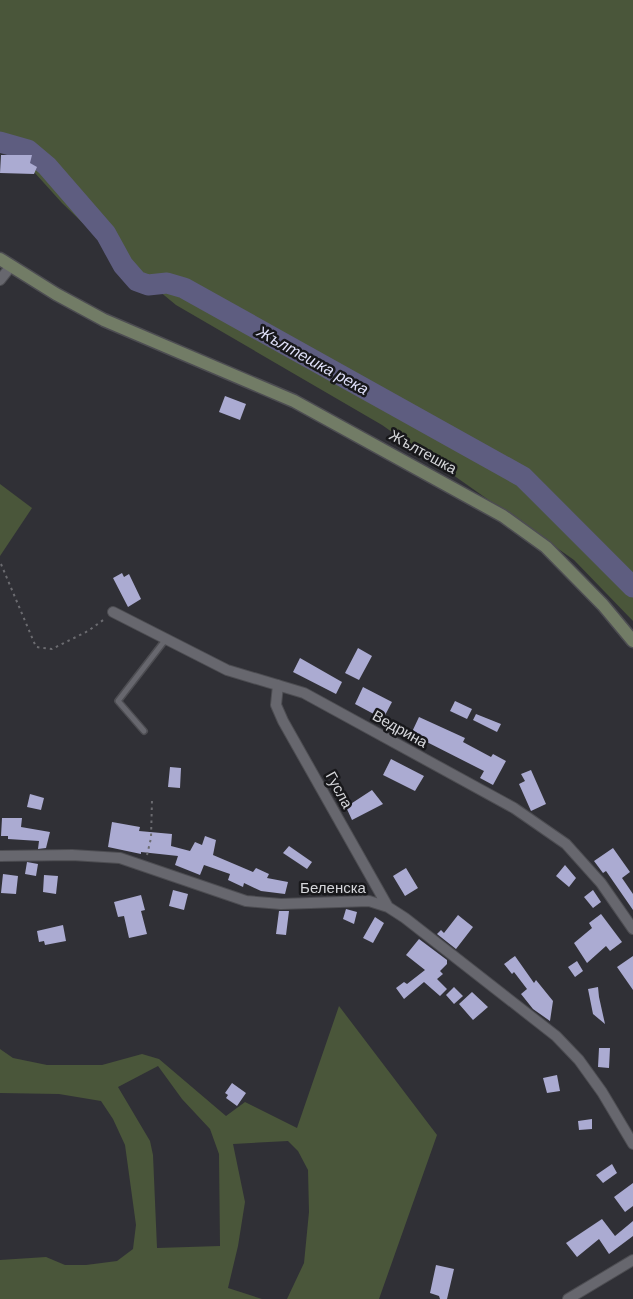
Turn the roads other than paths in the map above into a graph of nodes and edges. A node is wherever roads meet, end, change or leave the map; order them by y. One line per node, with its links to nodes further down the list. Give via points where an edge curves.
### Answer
1 (5, 263): 2 (street); 5 (main road, Жълтешка, via 104,320 294,401 503,516 546,547)
2 (0, 280)
3 (113, 612): 4 (street, Ведрина)
4 (166, 639): 6 (street, Ведрина, via 227,670); 7 (lane, via 118,701)
5 (633, 641)
6 (278, 685): 9 (street, Гусла, via 276,705 283,721); 10 (street, Ведрина, via 304,693 514,808 552,834 566,844 600,883)
7 (144, 731)
8 (0, 856): 9 (street, Беленска, via 120,858 246,901 281,904 369,901)
9 (388, 907): 11 (street, Беленска, via 556,1036 579,1060 602,1092)
10 (633, 930)
11 (633, 1144)
12 (633, 1260): 13 (street)
13 (568, 1299)

